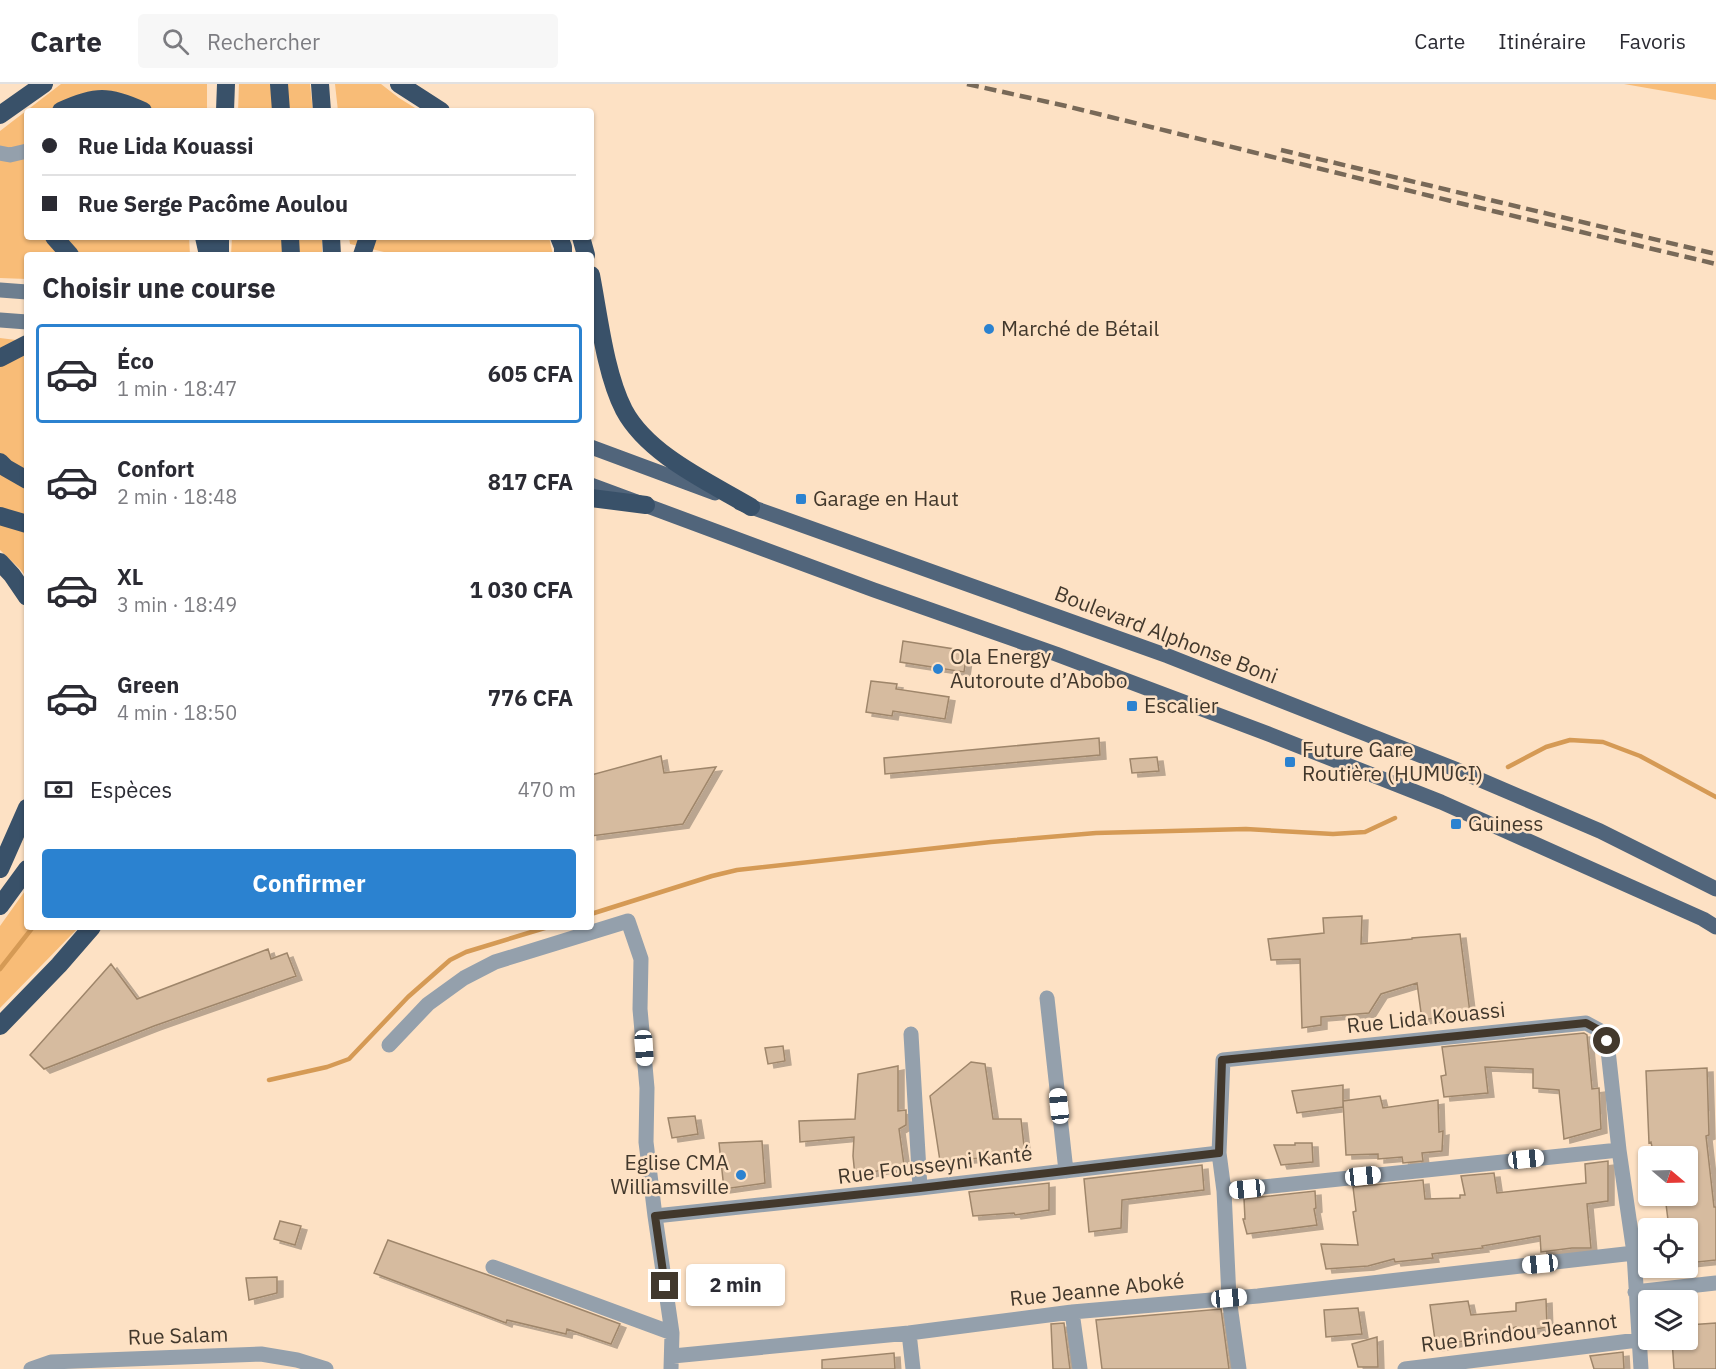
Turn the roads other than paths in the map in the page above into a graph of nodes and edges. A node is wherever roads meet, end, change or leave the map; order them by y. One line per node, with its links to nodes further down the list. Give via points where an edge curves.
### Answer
1 (44, 84): 12 (highway)
2 (226, 84): 8 (highway)
3 (279, 84): 9 (highway)
4 (320, 84): 10 (highway)
5 (399, 84): 11 (highway)
6 (68, 108): 7 (highway, via 110,98)
7 (136, 108)
8 (225, 108)
9 (281, 108)
10 (322, 108)
11 (436, 108)
12 (0, 115)
13 (24, 152): 14 (street)
14 (0, 153)
15 (57, 240): 16 (highway)
16 (67, 252)
17 (0, 290): 19 (main road)
18 (594, 291): 30 (highway, via 610,375 624,410 639,431 679,464)
19 (24, 292)
20 (0, 320): 21 (main road)
21 (24, 322)
22 (24, 346): 23 (highway)
23 (0, 358)
24 (594, 448): 30 (main road, Boulevard Alphonse Boni)
25 (0, 462): 26 (highway)
26 (24, 478)
27 (594, 486): 29 (main road)
28 (594, 498): 29 (highway)
29 (646, 505): 40 (main road, via 1056,654 1441,802)
30 (751, 507): 38 (main road, Boulevard Alphonse Boni, via 1168,656 1455,769 1600,831)
31 (0, 516): 32 (highway)
32 (24, 523)
33 (0, 562): 34 (highway)
34 (24, 593)
35 (24, 815): 36 (highway)
36 (0, 869)
37 (24, 873): 39 (highway)
38 (1716, 889)
39 (0, 906)
40 (1716, 927)
41 (89, 930): 43 (highway)
42 (1047, 998): 48 (street)
43 (0, 1026)
44 (911, 1034): 49 (street)
45 (389, 1045): 51 (street, via 428,1004 464,978 495,962 628,921 641,959 646,1142)
46 (1619, 1150): 47 (street, Rue Lida Kouassi, via 1607,1041 1599,1030 1586,1023 1222,1060); 50 (street); 52 (street, Rue Lida Kouassi)
47 (1219, 1153): 48 (street, Rue Fousseyni Kanté); 50 (street, Rue Lida Kouassi)
48 (1066, 1171): 49 (street, Rue Fousseyni Kanté)
49 (920, 1188): 51 (street, Rue Fousseyni Kanté)
50 (1224, 1191): 56 (street, Rue Lida Kouassi)
51 (655, 1216): 58 (street)
52 (1634, 1253): 55 (street, Rue Lida Kouassi); 56 (street, Rue Jeanne Aboké)
53 (493, 1267): 58 (street)
54 (1716, 1283): 55 (street)
55 (1635, 1292): 60 (street, Rue Lida Kouassi)
56 (1229, 1298): 57 (street, Rue Jeanne Aboké); 67 (street, Rue Lida Kouassi)
57 (1072, 1312): 59 (street, Rue Jeanne Aboké); 66 (street)
58 (672, 1333): 62 (street)
59 (909, 1333): 62 (street, Rue Jeanne Aboké); 65 (street)
60 (1638, 1340): 68 (street, Rue Brindou Jeannot)
61 (1639, 1350): 69 (street, Rue Lida Kouassi)
62 (672, 1362)
63 (31, 1369): 64 (street, Rue Salam, via 51,1362 261,1354)
64 (326, 1369)
65 (913, 1369)
66 (1080, 1369)
67 (1239, 1369)
68 (1405, 1369)
69 (1641, 1369)

